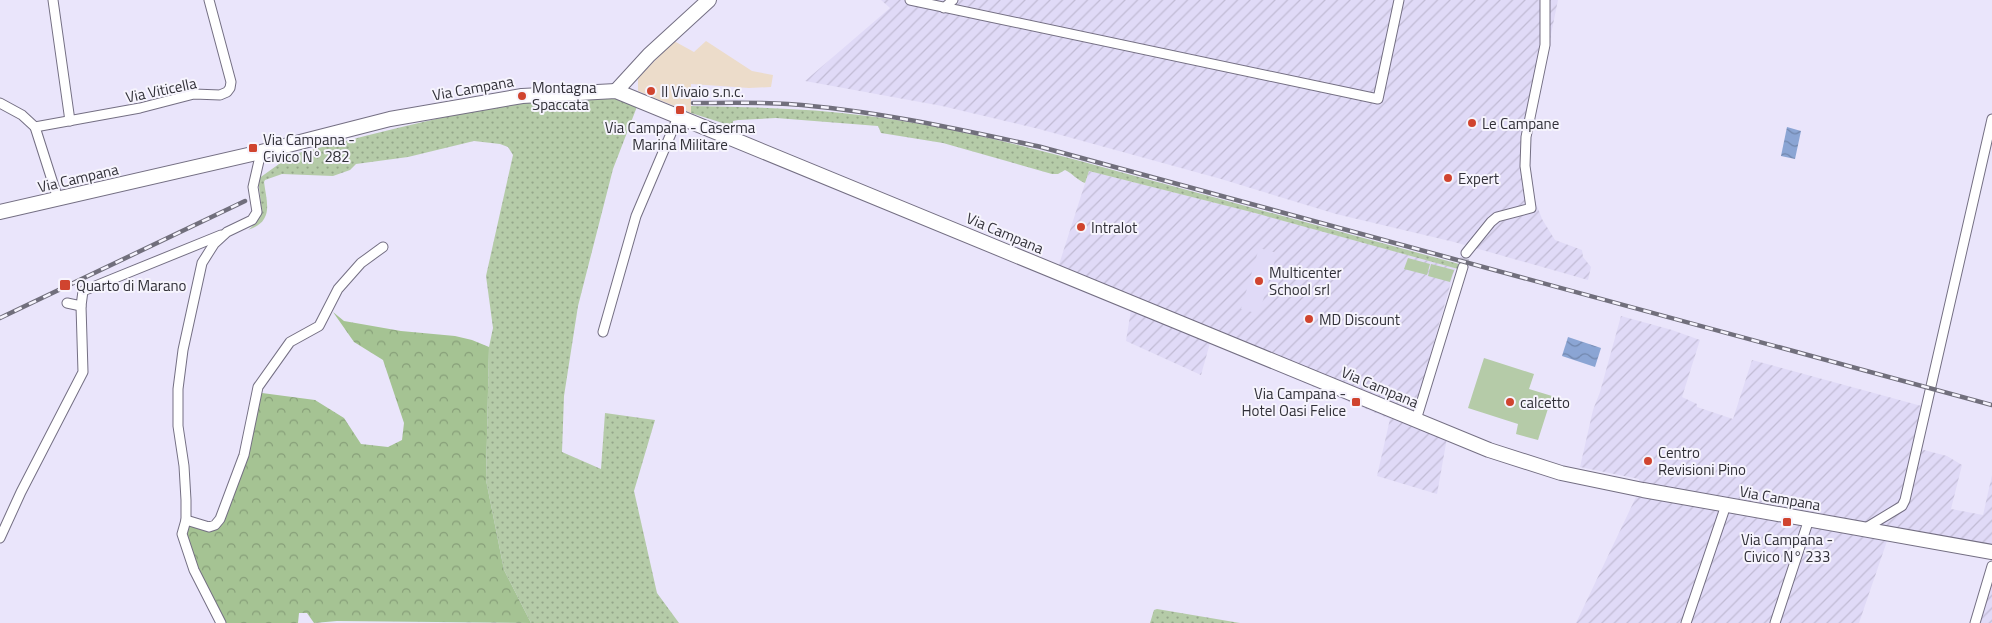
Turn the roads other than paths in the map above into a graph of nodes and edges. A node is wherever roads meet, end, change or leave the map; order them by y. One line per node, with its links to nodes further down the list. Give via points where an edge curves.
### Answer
1 (53, 0): 13 (street)
2 (209, 0): 13 (street, Via Viticella, via 231,82 227,92 194,94)
3 (709, 0): 9 (street, via 649,55)
4 (910, 0): 8 (street)
5 (953, 0): 8 (street)
6 (1399, 0): 8 (street, via 1378,99)
7 (1545, 0): 20 (street, via 1545,45 1526,137 1531,208 1497,217)
8 (944, 8)
9 (616, 91): 11 (street, Via Campana); 15 (street, Via Campana, via 513,97 390,119)
10 (0, 103): 14 (street, via 22,115)
11 (678, 117): 24 (street, via 636,216); 25 (street, Via Campana)
12 (1992, 119): 29 (street, via 1905,500 1902,506)
13 (70, 121): 14 (street, Via Viticella)
14 (35, 127): 16 (street)
15 (261, 152): 16 (street, Via Campana); 18 (street, via 253,186 257,212 252,220)
16 (58, 199): 17 (street, Via Campana)
17 (0, 212)
18 (227, 232): 23 (street, via 83,290); 27 (street, via 214,244 202,263 183,350 178,426 184,466)
19 (383, 247): 27 (street, via 361,263 338,289 319,326 290,342 258,387 244,455 220,519 209,527)
20 (1466, 253)
21 (1463, 267): 25 (street)
22 (67, 302): 23 (street)
23 (81, 306): 30 (street, via 83,372)
24 (603, 332)
25 (1416, 420): 26 (street, Via Campana, via 1489,450 1561,473)
26 (1726, 505): 28 (street, Via Campana); 34 (street)
27 (186, 520): 33 (street, via 182,534 191,561)
28 (1809, 520): 29 (street, Via Campana); 35 (street)
29 (1864, 529): 31 (street, Via Campana)
30 (0, 538)
31 (1992, 552)
32 (1992, 566): 36 (street)
33 (221, 623)
34 (1686, 623)
35 (1775, 623)
36 (1975, 623)

